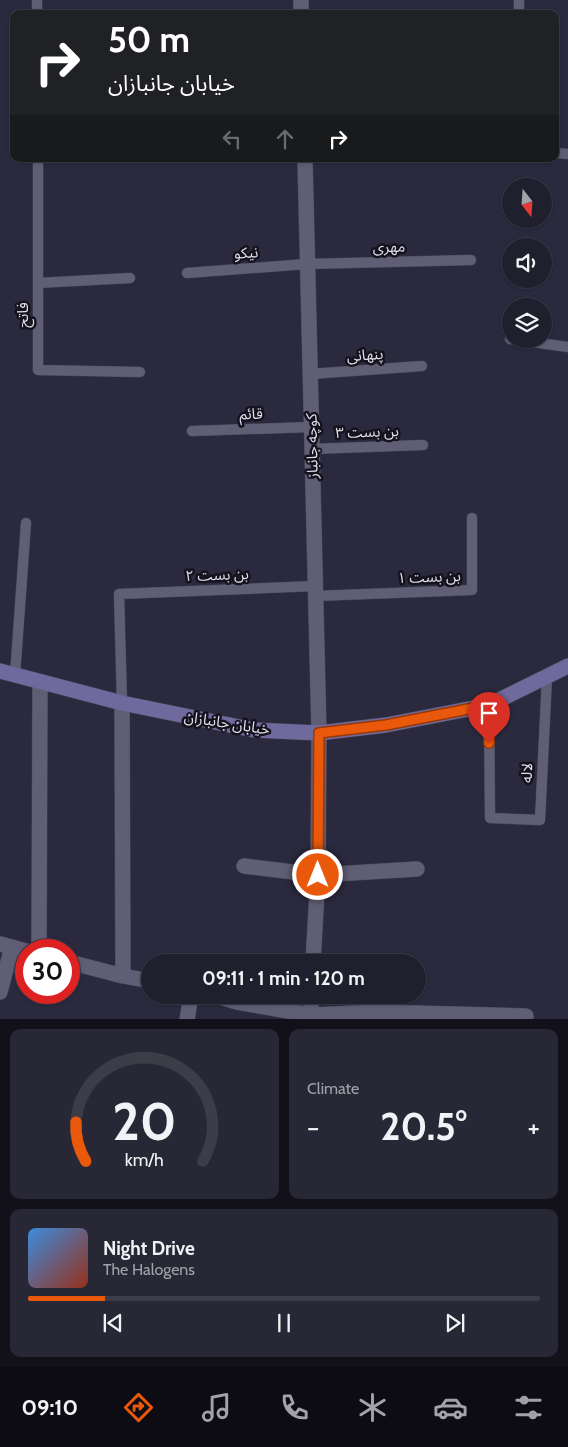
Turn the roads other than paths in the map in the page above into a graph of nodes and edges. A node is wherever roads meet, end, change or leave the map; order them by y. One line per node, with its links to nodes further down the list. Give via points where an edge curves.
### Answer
1 (38, 162): 7 (lane, فاتح)
2 (305, 162): 4 (street, کوچه جانباز)
3 (471, 260): 4 (lane, مهری)
4 (307, 264): 5 (lane, نیکو); 12 (street, کوچه جانباز)
5 (187, 273)
6 (130, 278): 7 (lane)
7 (38, 283): 11 (lane, فاتح, via 38,370)
8 (552, 345): 9 (lane)
9 (568, 347)
10 (422, 366): 12 (lane, پنهانی)
11 (140, 372)
12 (310, 374): 13 (street, کوچه جانباز)
13 (311, 427): 14 (lane, قائم); 16 (street, کوچه جانباز)
14 (192, 431)
15 (423, 445): 16 (lane, بن بست ۳)
16 (312, 449): 19 (street, کوچه جانباز)
17 (472, 518): 19 (lane, بن بست ۱, via 472,590)
18 (26, 523): 22 (lane)
19 (315, 591): 25 (lane, بن بست ۲, via 119,594); 27 (street, کوچه جانباز)
20 (568, 666): 23 (main road, خیابان جانبازان)
21 (0, 671): 22 (main road, خیابان جانبازان)
22 (15, 675): 24 (main road, خیابان جانبازان)
23 (547, 677): 26 (main road, خیابان جانبازان); 26 (lane, لاله, via 540,820 490,818)
24 (40, 682): 25 (main road, خیابان جانبازان); 31 (street)
25 (122, 703): 27 (main road, خیابان جانبازان, via 254,730); 35 (street)
26 (489, 705): 27 (main road, خیابان جانبازان, via 386,725)
27 (319, 733): 30 (street, کوچه جانباز)
28 (244, 866): 30 (street)
29 (417, 869): 30 (street)
30 (318, 875): 33 (street, کوچه جانباز)
31 (39, 939)
32 (13, 948): 37 (street)
33 (313, 954)
34 (80, 965): 35 (street)
35 (123, 976): 36 (street)
36 (141, 979)
37 (0, 992)
38 (190, 1004): 44 (street)
39 (246, 1004): 41 (street)
40 (308, 1004): 41 (street)
41 (302, 1016): 42 (street)
42 (375, 1016): 43 (street)
43 (526, 1016)
44 (187, 1019)

